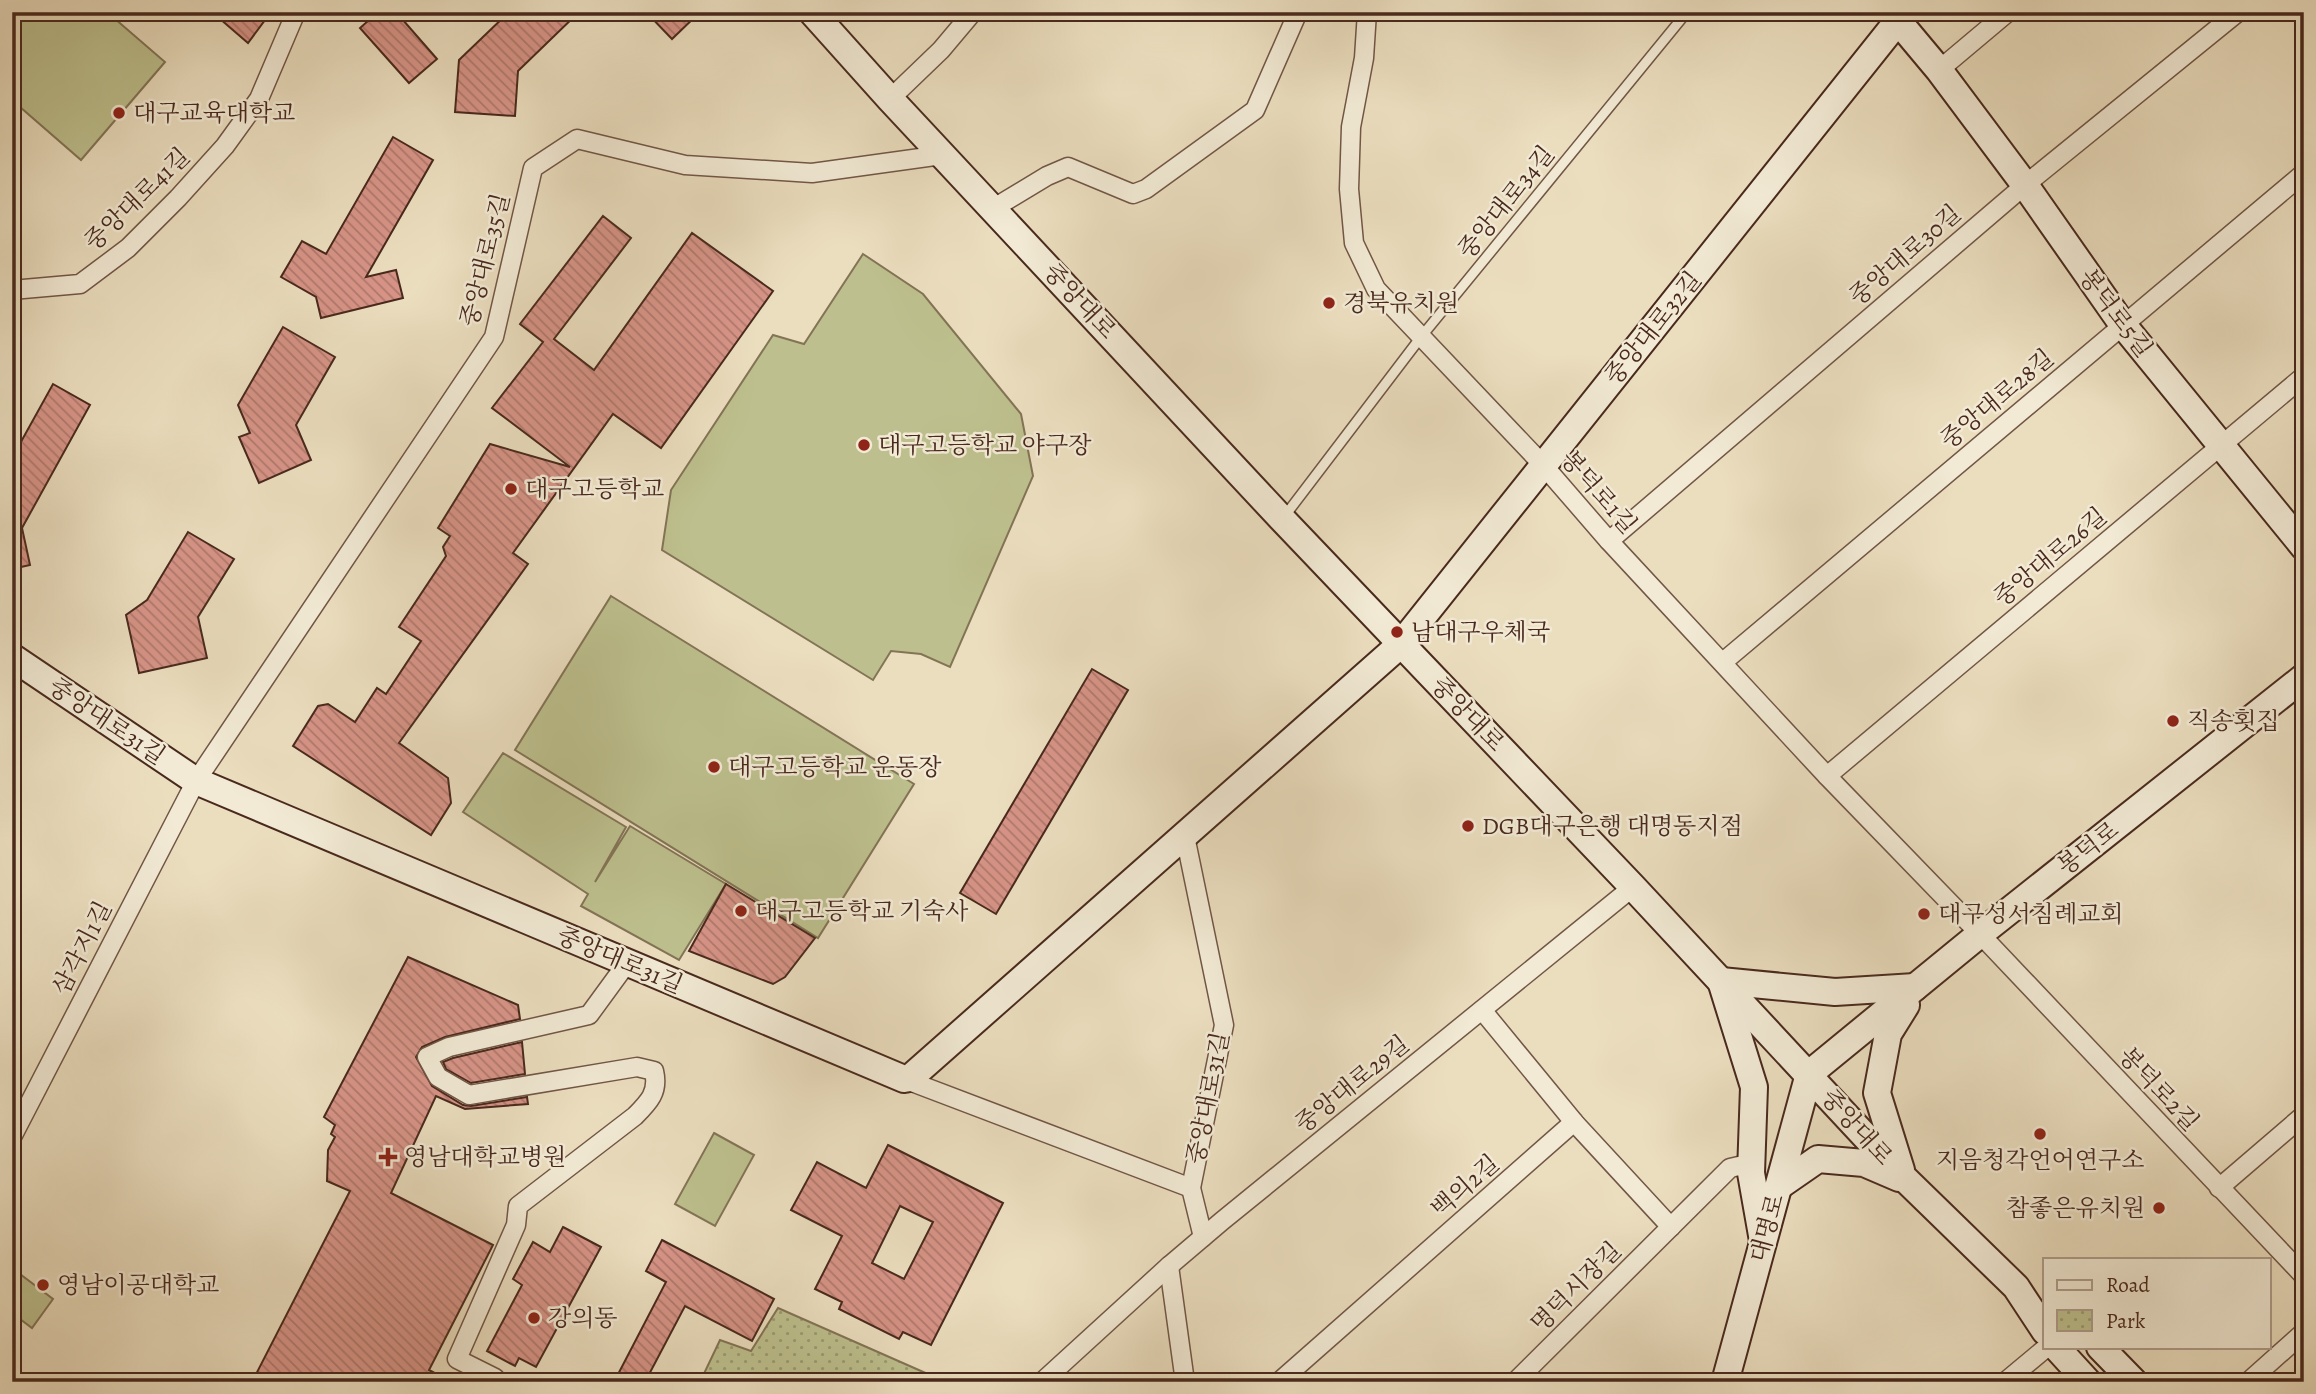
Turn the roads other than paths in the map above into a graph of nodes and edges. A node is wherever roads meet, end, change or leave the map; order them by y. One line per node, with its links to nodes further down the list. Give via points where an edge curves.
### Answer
1 (296, 12): 16 (street, 중앙대로41길, via 259,99 225,146 128,248 80,284)
2 (812, 12): 11 (street, 중앙대로)
3 (973, 12): 11 (street)
4 (1298, 12): 15 (street, via 1255,110 1146,188 1133,194 1068,167)
5 (1367, 12): 18 (street, 봉덕로1길, via 1351,127 1349,189 1354,243 1376,289)
6 (1687, 12): 18 (lane, 중앙대로34길)
7 (2008, 12): 10 (street)
8 (2238, 12): 14 (street, 중앙대로30길)
9 (1898, 15): 10 (street, 봉덕로5길); 21 (street, 중앙대로32길)
10 (1939, 70): 14 (street, 봉덕로5길)
11 (890, 99): 12 (street, 중앙대로)
12 (942, 155): 15 (street, 중앙대로); 30 (street, 중앙대로35길, via 812,173 685,165 577,139 533,168 494,337)
13 (2304, 173): 17 (street, 중앙대로28길)
14 (2025, 185): 17 (street, 봉덕로5길); 23 (street, 중앙대로30길)
15 (994, 208): 22 (street, 중앙대로)
16 (12, 290)
17 (2123, 325): 20 (street, 봉덕로5길); 27 (street, 중앙대로28길)
18 (1421, 337): 21 (street, 봉덕로1길); 22 (lane, 중앙대로34길)
19 (2304, 376): 20 (street, 중앙대로26길)
20 (2220, 446): 24 (street, 봉덕로5길); 29 (street, 중앙대로26길)
21 (1544, 466): 23 (street, 봉덕로1길); 25 (street, 중앙대로32길)
22 (1282, 519): 25 (street, 중앙대로)
23 (1609, 541): 27 (street, 봉덕로1길)
24 (2304, 547)
25 (1401, 644): 31 (street); 32 (street, 중앙대로)
26 (12, 657): 30 (street, 중앙대로31길)
27 (1723, 662): 29 (street, 봉덕로1길)
28 (2304, 677): 33 (street, 봉덕로)
29 (1827, 776): 33 (street, 봉덕로1길)
30 (196, 781): 34 (street, 중앙대로31길); 42 (street, 삼각지1길)
31 (1185, 836): 39 (street); 46 (street, 중앙대로31길, via 1224,1025)
32 (1633, 887): 35 (street, 중앙대로); 37 (street, 중앙대로29길)
33 (1980, 933): 36 (street, 봉덕로); 47 (street, 봉덕로2길)
34 (627, 963): 39 (street, 중앙대로31길); 60 (street, via 589,1015 449,1047 427,1057 438,1077 469,1095 637,1067 654,1071 657,1082 651,1101 635,1116 517,1206 516,1226 457,1359 495,1378)
35 (1721, 981): 36 (street, via 1835,992); 38 (street, 중앙대로); 43 (street, via 1754,1087)
36 (1916, 987): 38 (street, 봉덕로); 44 (street, via 1888,1034 1877,1093)
37 (1482, 1010): 41 (street); 49 (street, 중앙대로29길)
38 (1809, 1074): 44 (street, 중앙대로); 45 (street, 대명로)
39 (904, 1079): 46 (street)
40 (2304, 1115): 47 (street)
41 (1574, 1122): 48 (street); 63 (street, 백의2길)
42 (12, 1137)
43 (1752, 1164): 48 (street, 명덕시장길, via 1730,1168); 50 (street)
44 (1906, 1180): 45 (street, via 1864,1163 1818,1160); 53 (street, 중앙대로)
45 (1779, 1186): 50 (street, 대명로)
46 (1191, 1188): 49 (street, 중앙대로31길)
47 (2219, 1188): 52 (street, 봉덕로2길)
48 (1671, 1227): 64 (street, 명덕시장길)
49 (1203, 1237): 51 (street, 중앙대로29길)
50 (1763, 1241): 65 (street, 대명로)
51 (1168, 1266): 61 (street, 중앙대로29길); 62 (street)
52 (2304, 1276)
53 (2016, 1287): 54 (street, 중앙대로); 55 (street, 중앙대로)
54 (2043, 1303)
55 (2043, 1328)
56 (2304, 1332): 69 (street)
57 (2046, 1348): 66 (street)
58 (2057, 1348): 67 (street)
59 (2101, 1348): 68 (street)
60 (493, 1382)
61 (1042, 1382)
62 (1185, 1382)
63 (1279, 1382)
64 (1515, 1382)
65 (1725, 1382)
66 (2006, 1382)
67 (2088, 1382)
68 (2134, 1382)
69 (2248, 1382)

